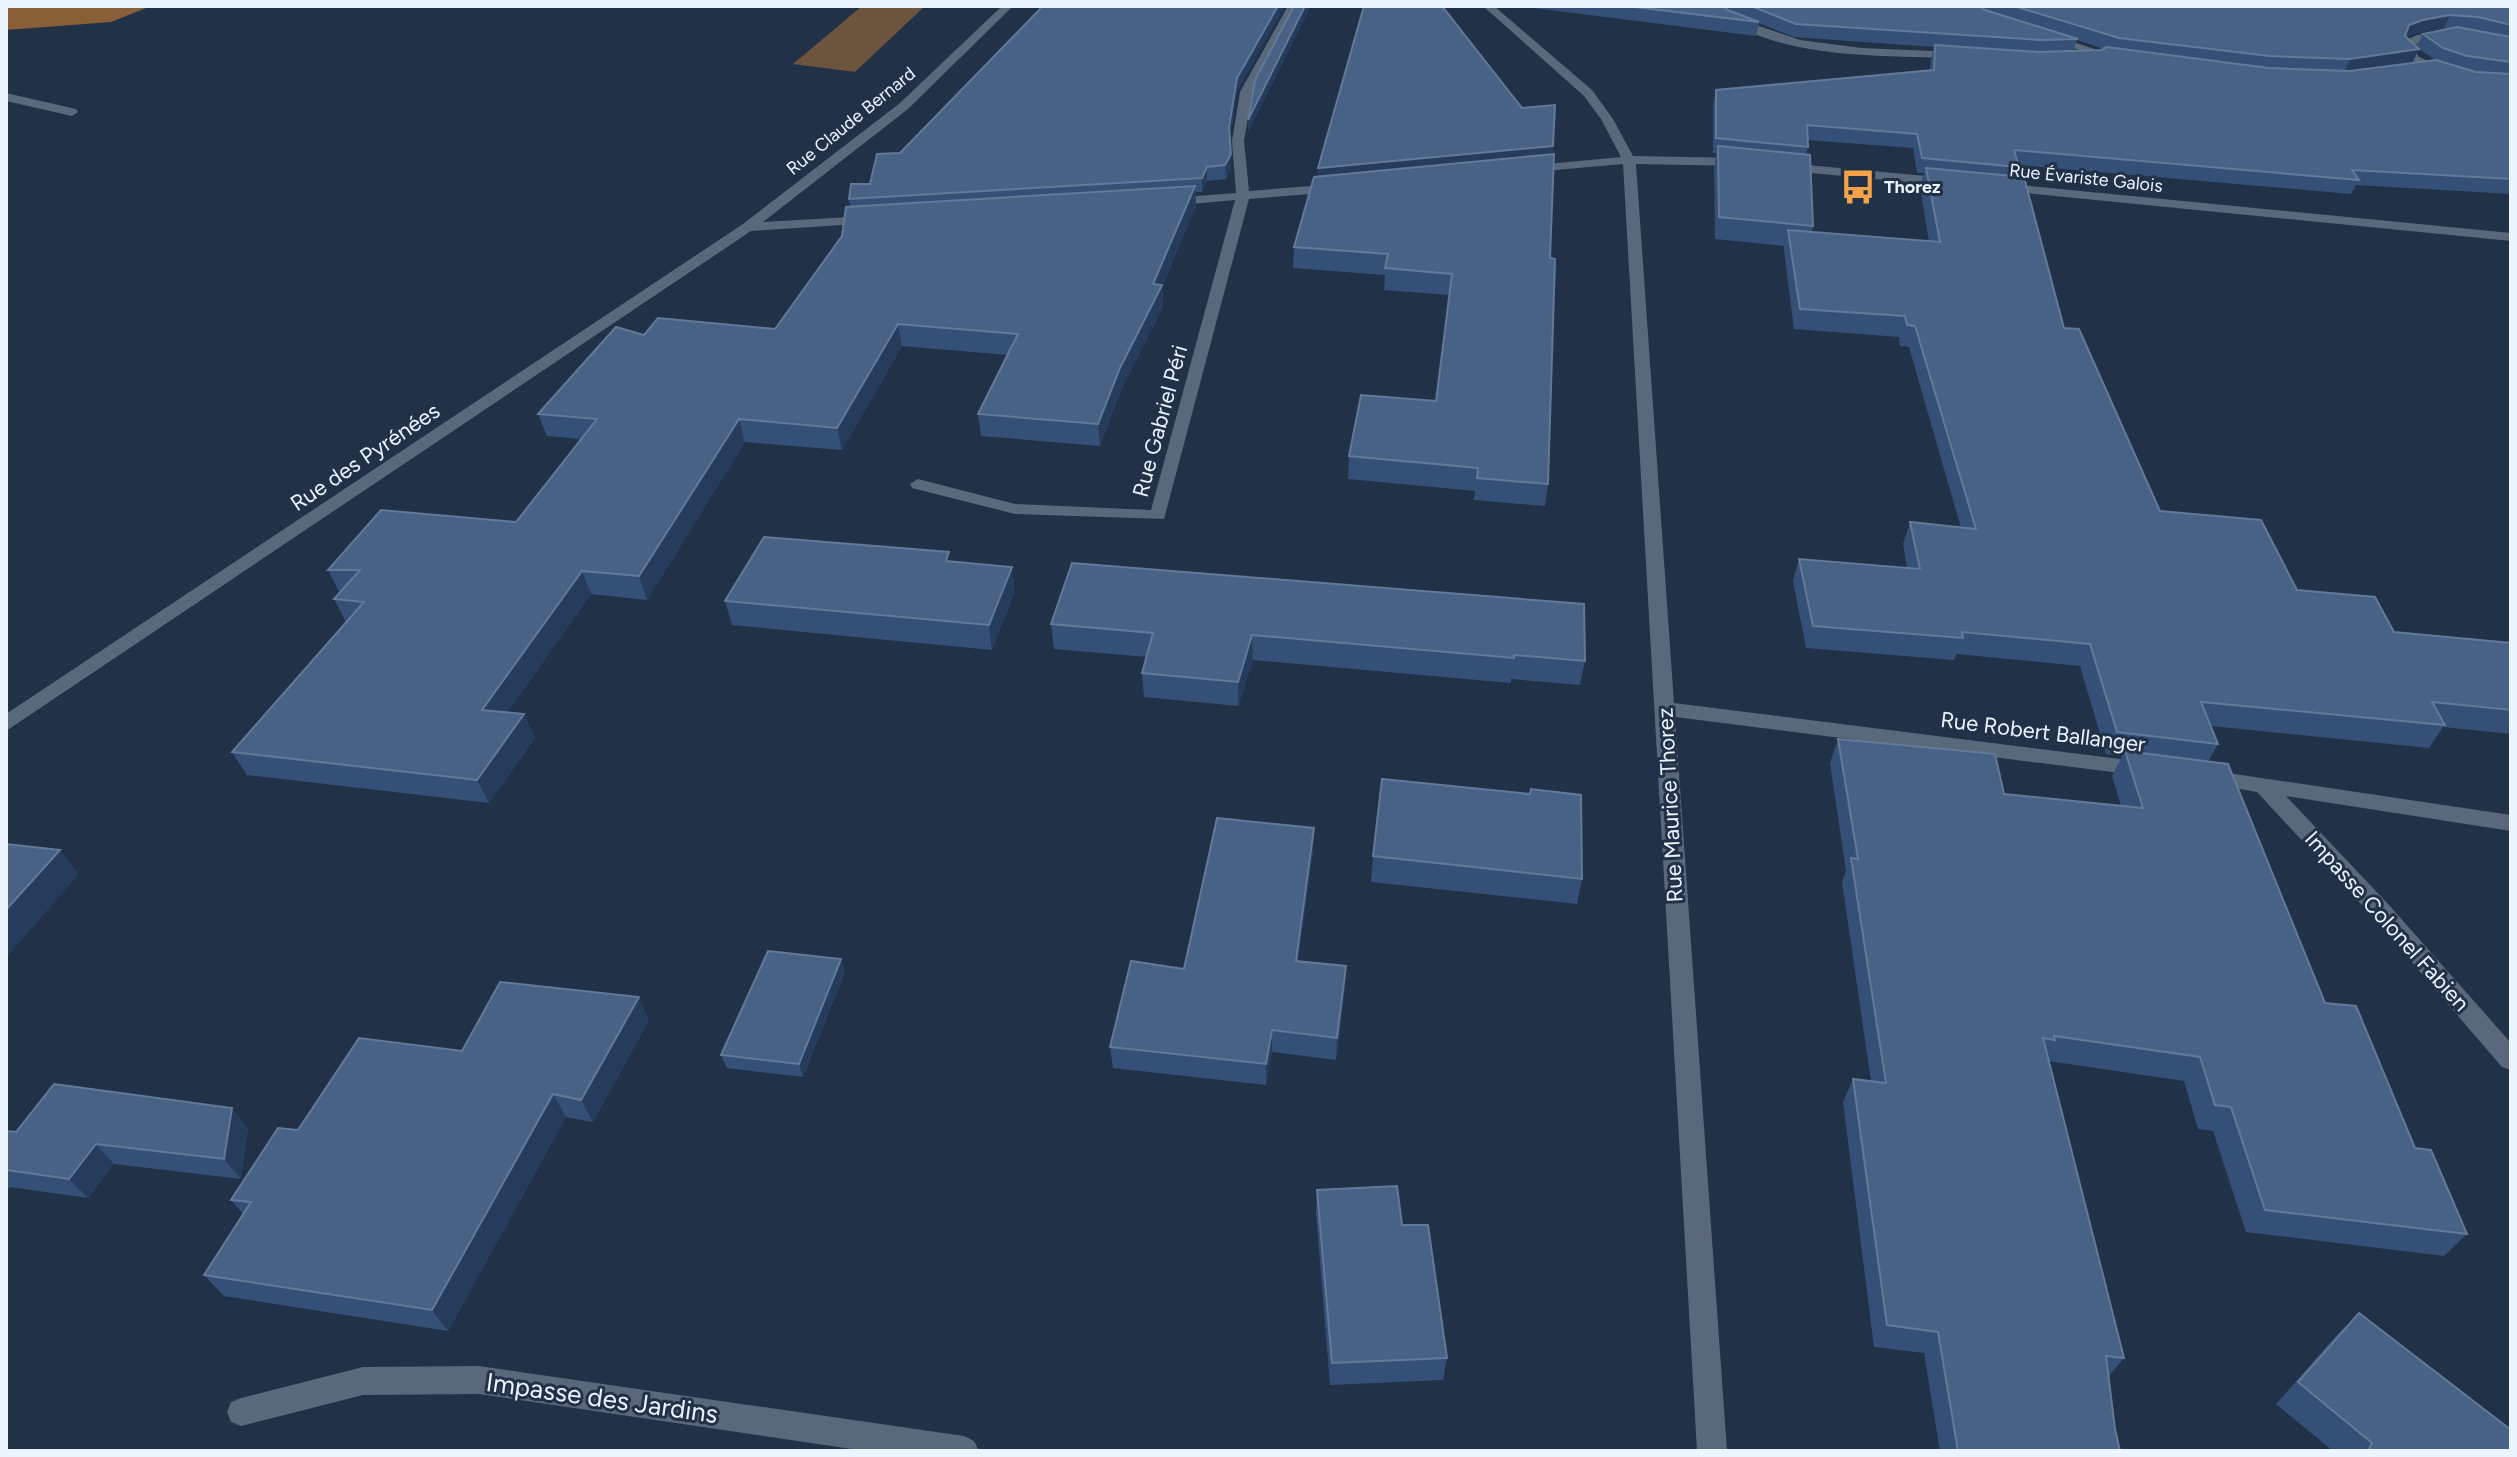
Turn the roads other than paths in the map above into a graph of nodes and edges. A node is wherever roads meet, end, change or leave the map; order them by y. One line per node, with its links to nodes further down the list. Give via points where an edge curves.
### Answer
1 (1008, 6): 26 (street, Rue Claude Bernard, via 904,106)
2 (1293, 6): 23 (street, via 1246,92 1238,141)
3 (1488, 6): 16 (street, via 1588,93)
4 (1714, 6): 7 (street, via 1743,25 1790,43)
5 (2042, 35): 8 (street)
6 (2466, 36): 11 (street, via 2433,35 2408,43 2415,59)
7 (1972, 56)
8 (2112, 58): 9 (street); 10 (street)
9 (2066, 59)
10 (2127, 59)
11 (2431, 67): 12 (street); 13 (street)
12 (2402, 71)
13 (2454, 75)
14 (6, 97): 15 (street)
15 (72, 112)
16 (1629, 160): 17 (street); 19 (street); 29 (street, Rue Maurice Thorez)
17 (1761, 164)
18 (1777, 166): 20 (street)
19 (1505, 172)
20 (1964, 184)
21 (1980, 185): 27 (street, Rue Évariste Galois)
22 (1351, 187): 23 (street)
23 (1243, 197): 24 (street); 28 (street, Rue Gabriel Péri, via 1158,515 1015,509)
24 (1163, 202)
25 (876, 219): 26 (street)
26 (748, 227): 30 (street, Rue des Pyrénées)
27 (2511, 237)
28 (918, 484)
29 (1664, 709): 31 (street, Rue Robert Ballanger); 36 (street, Rue Maurice Thorez)
30 (6, 724)
31 (2262, 784): 32 (street, Rue Robert Ballanger); 33 (street, Impasse Colonel Fabien)
32 (2511, 823)
33 (2511, 1060)
34 (241, 1412): 35 (street, Impasse des Jardins, via 363,1381 479,1380)
35 (964, 1451)
36 (1712, 1451)

